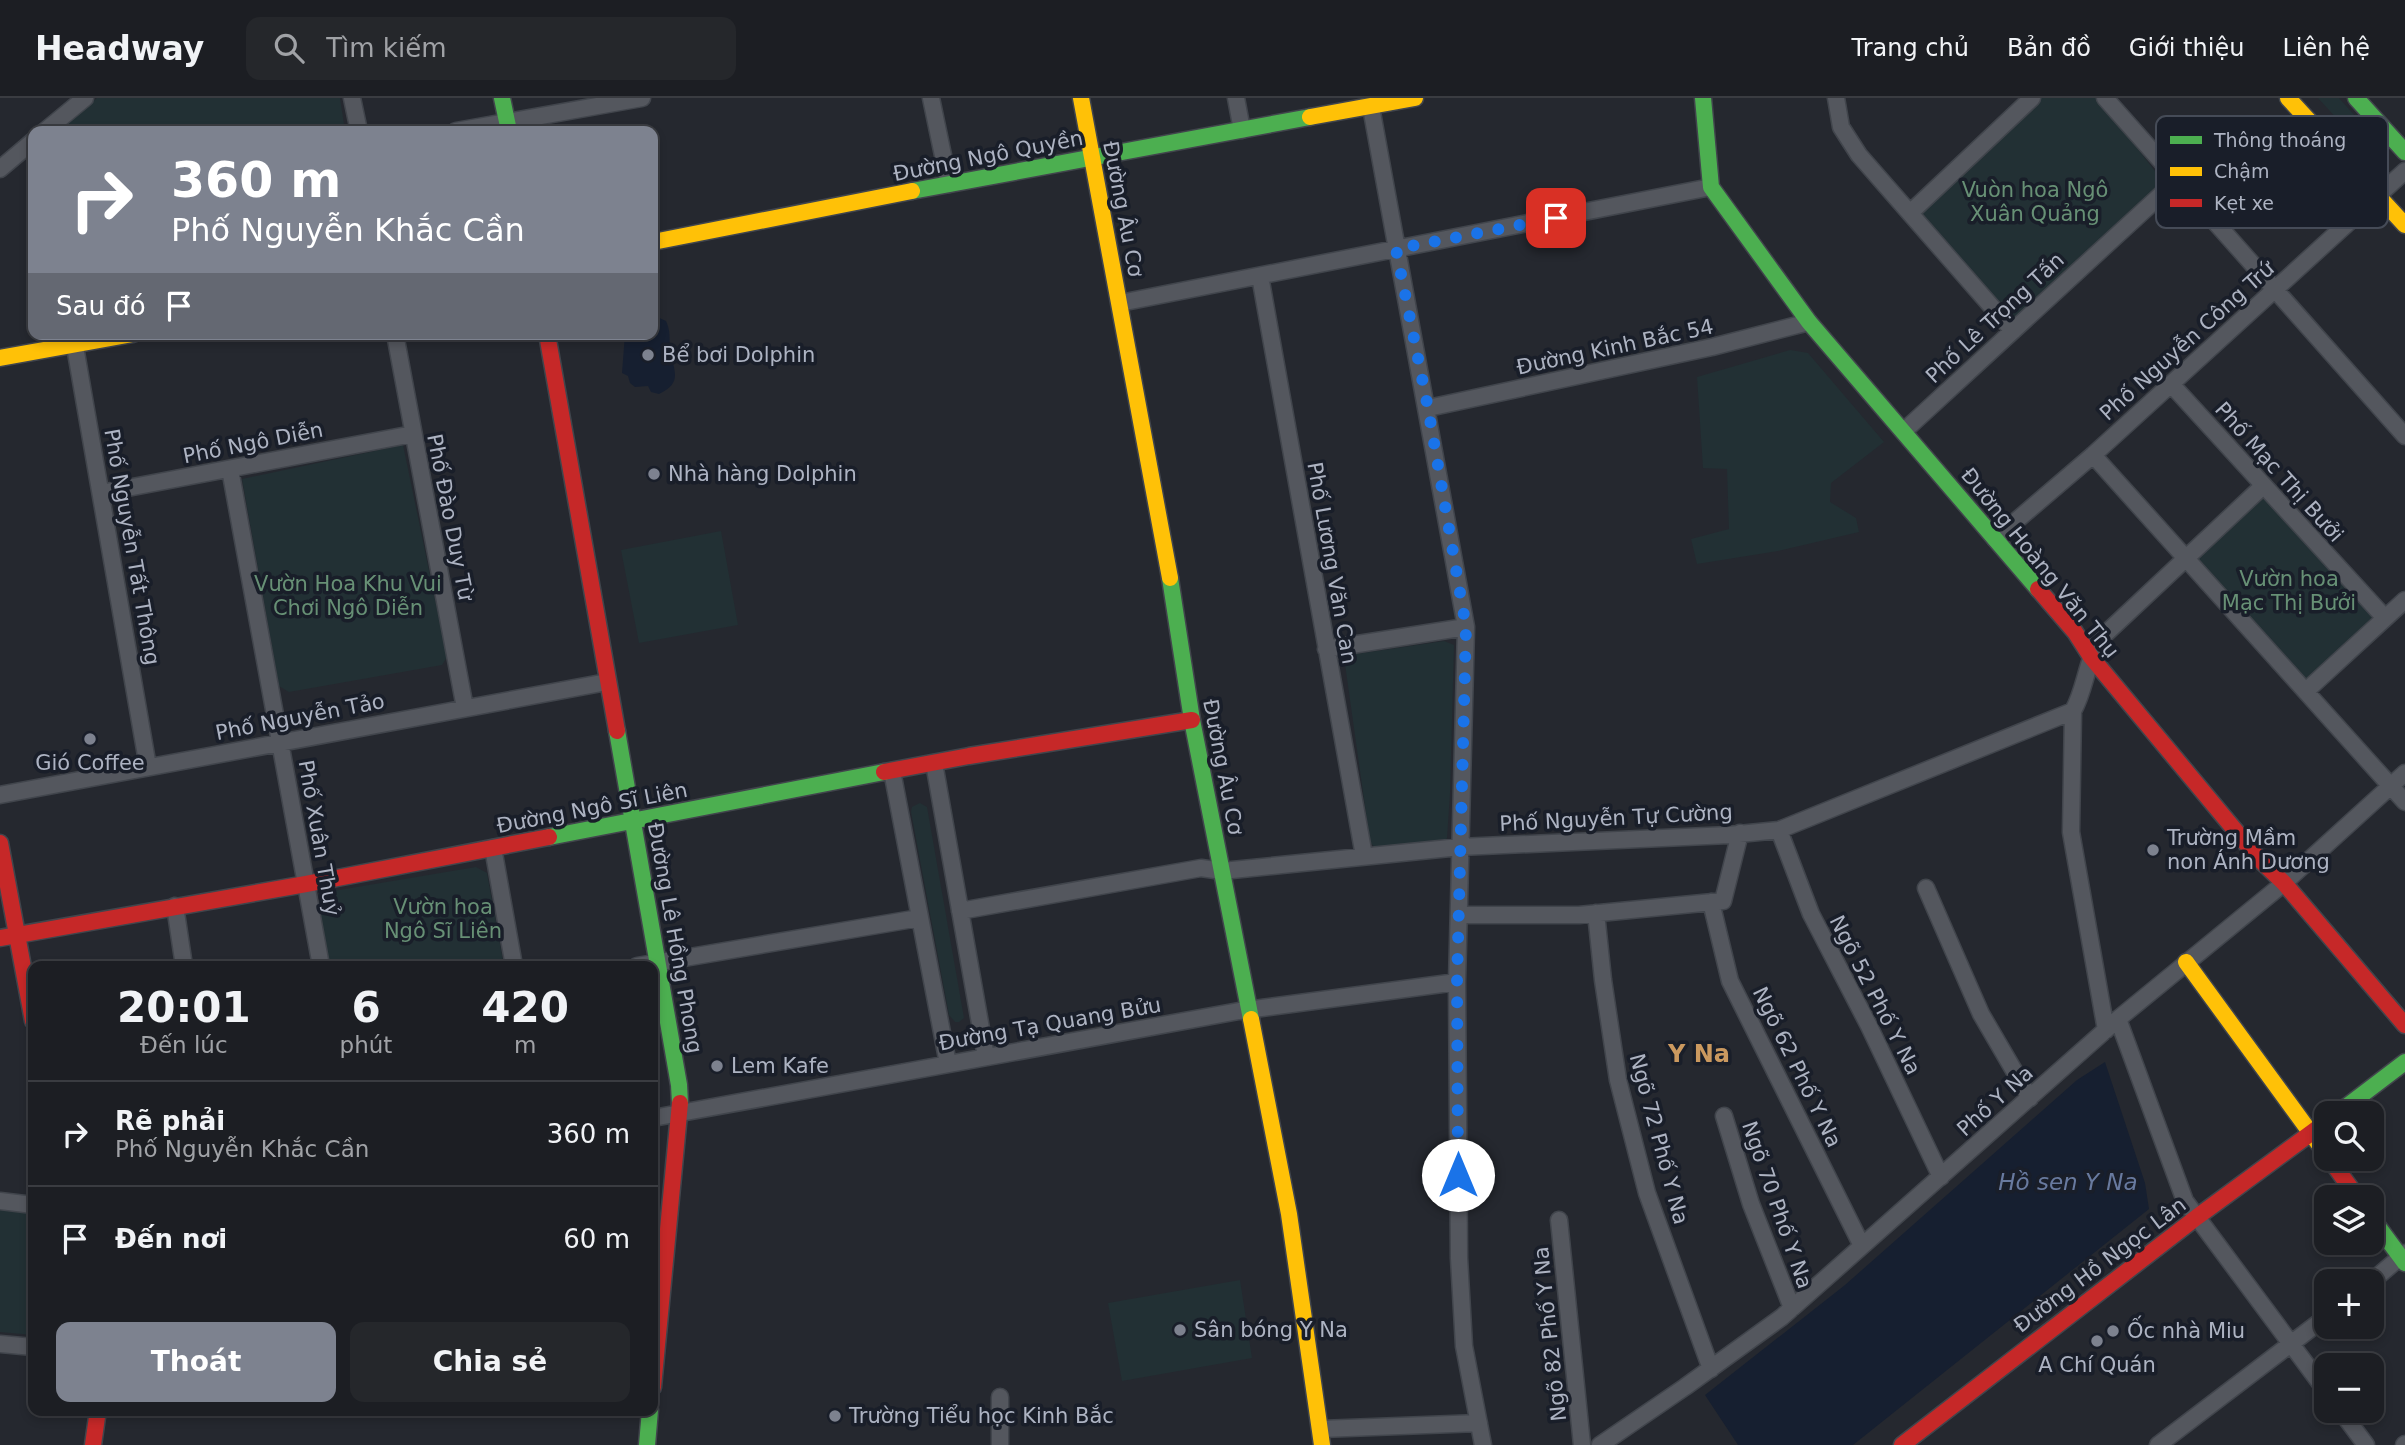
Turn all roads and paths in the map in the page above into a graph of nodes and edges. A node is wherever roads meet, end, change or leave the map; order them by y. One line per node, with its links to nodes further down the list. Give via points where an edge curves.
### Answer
1 (85, 98): 18 (street)
2 (352, 98): 19 (street)
3 (502, 98): 20 (street)
4 (642, 98): 21 (street)
5 (931, 98): 30 (street)
6 (1081, 98): 27 (street, Đường Âu Cơ)
7 (1236, 98): 22 (street)
8 (1415, 98): 15 (street, Đường Ngô Quyền)
9 (1703, 98): 31 (street)
10 (1836, 98): 35 (street, via 1848,139)
11 (2032, 98): 35 (street)
12 (2105, 98): 26 (street)
13 (2288, 98): 16 (street)
14 (2356, 98): 17 (street)
15 (1371, 107): 22 (street, Đường Ngô Quyền); 40 (street)
16 (2305, 116)
17 (2372, 116)
18 (51, 126)
19 (358, 126)
20 (508, 126)
21 (513, 126)
22 (1242, 130): 27 (street, Đường Ngô Quyền)
23 (2388, 133): 25 (street)
24 (28, 145): 28 (street)
25 (2405, 152)
26 (2156, 156)
27 (1092, 158): 30 (street, Đường Ngô Quyền); 43 (street, Đường Âu Cơ)
28 (0, 169)
29 (2405, 171): 32 (street, Phố Nguyễn Công Trứ)
30 (949, 184): 39 (street, Đường Ngô Quyền)
31 (1711, 187): 40 (street); 44 (street, Đường Hoàng Văn Thụ)
32 (2388, 187)
33 (2156, 199): 45 (street, Phố Lê Trọng Tấn)
34 (2388, 207): 36 (street)
35 (1910, 213): 45 (street)
36 (2405, 225)
37 (2220, 228): 42 (street)
38 (2343, 228): 42 (street, Phố Nguyễn Công Trứ)
39 (658, 241)
40 (1396, 249): 41 (street); 52 (street)
41 (1260, 276): 43 (street); 65 (street, Phố Lương Văn Can)
42 (2276, 290): 51 (street, Phố Nguyễn Công Trứ); 55 (street)
43 (1120, 303): 71 (street, Đường Âu Cơ)
44 (1810, 322): 52 (street, Đường Kinh Bắc 54); 53 (street, Đường Hoàng Văn Thụ)
45 (2012, 331): 53 (street, Phố Lê Trọng Tấn)
46 (70, 340): 50 (street)
47 (74, 340): 59 (street, Phố Nguyễn Tất Thông)
48 (397, 340): 54 (street, Phố Đào Duy Từ)
49 (548, 340): 67 (street, Đường Lê Hồng Phong)
50 (0, 358)
51 (2171, 384): 56 (street, Phố Nguyễn Công Trứ); 58 (street, Phố Mạc Thị Bưởi)
52 (1428, 408): 64 (street)
53 (1904, 431): 60 (street, Đường Hoàng Văn Thụ)
54 (413, 434): 57 (street, Phố Ngô Diễn); 69 (street, Phố Đào Duy Từ)
55 (2405, 436)
56 (2093, 455): 60 (street, Phố Nguyễn Công Trứ); 61 (street)
57 (230, 469): 59 (street, Phố Ngô Diễn); 72 (street, Phố Xuân Thuỷ)
58 (2263, 486): 61 (street); 63 (street, Phố Mạc Thị Bưởi)
59 (101, 493): 74 (street, Phố Nguyễn Tất Thông)
60 (1995, 540): 66 (street, Đường Hoàng Văn Thụ)
61 (2187, 558): 66 (street, via 2101,638); 68 (street)
62 (2405, 600): 63 (street)
63 (2385, 618): 68 (street)
64 (1466, 627): 65 (street); 84 (street)
65 (1326, 649): 86 (street, Phố Lương Văn Can)
66 (2091, 657): 70 (street); 88 (street, Đường Hoàng Văn Thụ)
67 (607, 682): 69 (street, Phố Nguyễn Tảo); 80 (street, Đường Lê Hồng Phong)
68 (2306, 691): 77 (street)
69 (465, 708): 72 (street, Phố Nguyễn Tảo)
70 (2073, 711): 81 (street, Phố Nguyễn Tự Cường); 108 (street, via 2071,832)
71 (1192, 720): 73 (street, Đường Ngô Sĩ Liên); 87 (street, Đường Âu Cơ)
72 (280, 742): 74 (street, Phố Nguyễn Tảo); 89 (street, Phố Xuân Thuỷ)
73 (934, 763): 75 (street, Đường Ngô Sĩ Liên); 93 (street)
74 (148, 767): 78 (street, Phố Nguyễn Tảo)
75 (892, 771): 80 (street, Đường Ngô Sĩ Liên); 96 (street)
76 (2405, 773): 77 (street, Phố Y Na)
77 (2391, 785): 79 (street); 88 (street, Phố Y Na)
78 (0, 795)
79 (2405, 802)
80 (633, 821): 85 (street, Đường Ngô Sĩ Liên); 102 (street, Đường Lê Hồng Phong)
81 (1779, 830): 82 (street, Phố Nguyễn Tự Cường); 121 (street, Ngõ 52 Phố Y Na, via 1811,914)
82 (1740, 834): 84 (street, Phố Nguyễn Tự Cường); 91 (street, via 1723,901)
83 (0, 843): 97 (street)
84 (1460, 847): 86 (street, Phố Nguyễn Tự Cường); 95 (street)
85 (493, 848): 89 (street, Đường Ngô Sĩ Liên); 101 (street)
86 (1364, 856): 87 (street, Phố Nguyễn Tự Cường)
87 (1222, 871): 93 (street, Phố Nguyễn Tự Cường, via 1201,868); 107 (street, Đường Âu Cơ)
88 (2284, 883): 104 (street, Phố Y Na); 109 (street, Đường Hoàng Văn Thụ)
89 (306, 884): 92 (street, Đường Ngô Sĩ Liên); 100 (street, Phố Xuân Thuỷ)
90 (1926, 888): 113 (street, via 1981,1014)
91 (1711, 902): 94 (street); 127 (street, Ngõ 62 Phố Y Na, via 1730,981)
92 (175, 906): 97 (street, Đường Ngô Sĩ Liên); 99 (street)
93 (960, 911): 110 (street)
94 (1596, 913): 95 (street); 136 (street, Ngõ 72 Phố Y Na, via 1618,1080 1647,1193)
95 (1459, 915): 105 (street)
96 (919, 918): 103 (street); 112 (street)
97 (17, 934): 98 (street, Đường Ngô Sĩ Liên); 106 (street)
98 (0, 937)
99 (183, 961)
100 (320, 961)
101 (512, 961)
102 (658, 961)
103 (658, 962): 115 (street, Đường Lê Hồng Phong)
104 (2186, 962): 108 (street, Phố Y Na); 119 (street)
105 (1457, 982): 107 (street, Đường Tạ Quang Bửu); 141 (street, via 1461,1307)
106 (28, 994)
107 (1250, 1009): 110 (street, Đường Tạ Quang Bửu); 143 (street, Đường Âu Cơ, via 1291,1225)
108 (2112, 1024): 113 (street, Phố Y Na); 124 (street, via 2185,1201)
109 (2405, 1025)
110 (986, 1057): 112 (street, Đường Tạ Quang Bửu)
111 (2405, 1062): 114 (street)
112 (948, 1064): 115 (street, Đường Tạ Quang Bửu)
113 (2030, 1098): 121 (street, Phố Y Na)
114 (2354, 1101)
115 (680, 1113): 117 (street, Đường Tạ Quang Bửu); 130 (street, Đường Lê Hồng Phong)
116 (1724, 1116): 131 (street, Ngõ 70 Phố Y Na, via 1751,1204)
117 (658, 1117)
118 (2314, 1131): 119 (street, Đường Hồ Ngọc Lân)
119 (2311, 1133): 120 (street); 124 (street, Đường Hồ Ngọc Lân)
120 (2314, 1137)
121 (1941, 1177): 127 (street, Phố Y Na)
122 (0, 1201): 123 (street)
123 (28, 1204)
124 (2197, 1217): 134 (street); 150 (street, Đường Hồ Ngọc Lân)
125 (1559, 1220): 148 (street, Ngõ 82 Phố Y Na)
126 (2384, 1233): 128 (street)
127 (1862, 1246): 131 (street, Phố Y Na)
128 (2404, 1257): 129 (street)
129 (2384, 1272)
130 (658, 1299)
131 (1792, 1308): 136 (street, Phố Y Na)
132 (2314, 1326): 134 (street)
133 (0, 1344): 135 (street)
134 (2290, 1344): 137 (street); 151 (street)
135 (28, 1347)
136 (1711, 1369): 149 (street, Phố Y Na)
137 (2314, 1375)
138 (1000, 1397): 146 (street)
139 (97, 1416): 144 (street)
140 (649, 1416): 145 (street)
141 (1479, 1423): 143 (street); 147 (street)
142 (2350, 1423): 152 (street)
143 (1321, 1437)
144 (93, 1445)
145 (647, 1445)
146 (1000, 1445)
147 (1483, 1445)
148 (1582, 1445)
149 (1600, 1445)
150 (1902, 1445)
151 (2158, 1445)
152 (2366, 1445)

